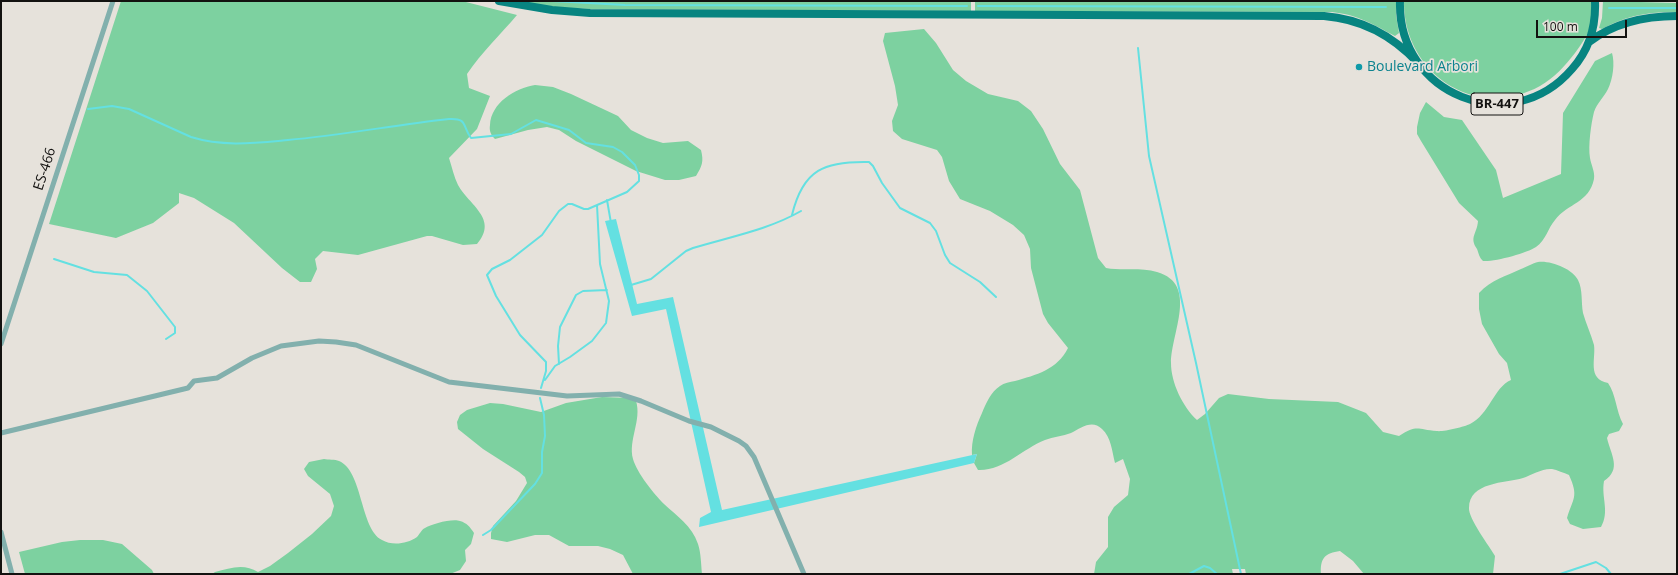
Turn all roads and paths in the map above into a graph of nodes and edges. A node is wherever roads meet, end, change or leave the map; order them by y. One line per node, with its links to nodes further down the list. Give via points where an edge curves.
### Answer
1 (112, 1): 8 (street, ES-466)
2 (499, 1): 7 (main road, BR-447, via 590,13 1324,16 1353,20 1380,31)
3 (1400, 1): 7 (main road, BR-447, via 1403,30)
4 (1595, 1): 6 (main road, BR-447)
5 (1677, 16): 6 (main road, BR-447, via 1650,17 1628,22 1605,30)
6 (1589, 42): 7 (main road, BR-447, via 1576,65 1560,81 1536,96 1508,104 1480,103 1462,98 1437,84)
7 (1418, 63)
8 (1, 344)
9 (1, 433): 12 (street, via 188,388 194,381 216,378 252,358 281,346 318,341 356,345 449,382 567,396 612,393 711,427 746,446 754,457)
10 (1, 532): 11 (street)
11 (12, 574)
12 (804, 574)

